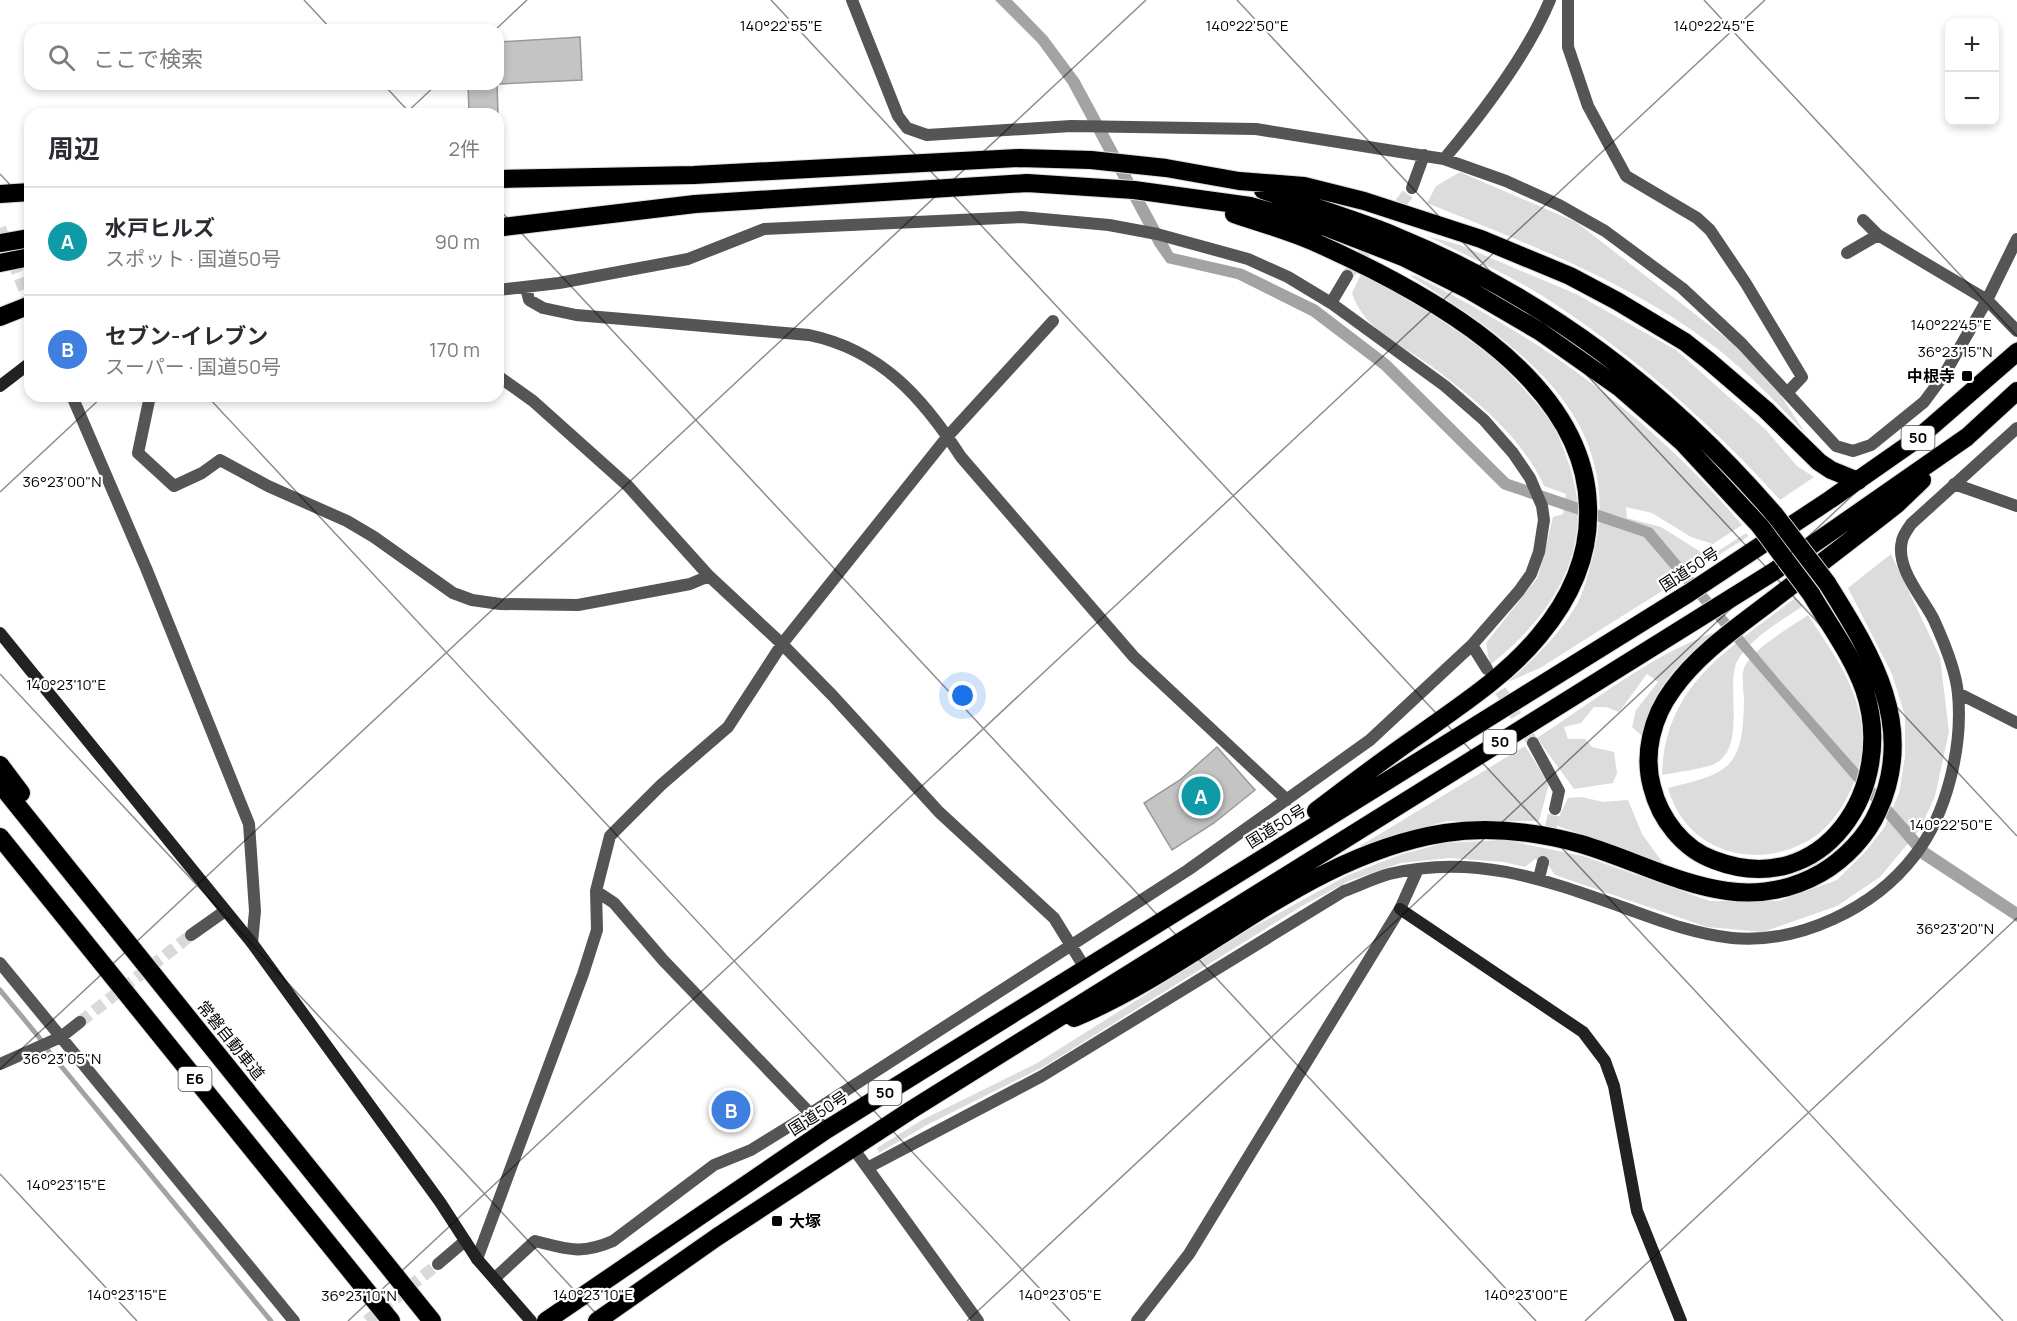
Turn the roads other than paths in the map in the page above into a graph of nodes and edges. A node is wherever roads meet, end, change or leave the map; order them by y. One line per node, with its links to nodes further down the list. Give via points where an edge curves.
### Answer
1 (852, 0): 4 (street, via 898,116 908,128 927,135 1071,126 1256,129)
2 (1550, 0): 5 (street, via 1508,73)
3 (1568, 0): 35 (street, via 1568,47 1588,106 1626,176 1697,218 1710,230 1802,377)
4 (1424, 155): 5 (street); 8 (street)
5 (1444, 159): 35 (street, via 1548,200 1605,231 1682,288)
6 (504, 179): 7 (highway, via 694,176 1019,158 1101,161)
7 (1239, 181): 41 (highway, via 1304,186 1364,201 1471,235 1570,276 1685,342 1737,384 1819,462); 71 (highway, bridge, via 1391,234 1492,282 1607,355 1670,406 1775,515 1827,583 1856,629 1884,689 1891,716 1894,761 1883,801 1862,838 1830,868 1813,878 1774,890 1731,893 1674,879 1556,838 1501,830 1447,833 1397,844 1325,874 1276,899 1108,1004)
8 (1412, 188)
9 (24, 192): 10 (highway)
10 (0, 194)
11 (1201, 201): 13 (highway, via 1134,190 1027,183 695,204); 40 (highway, bridge, via 1250,206 1326,227 1428,269 1503,309 1628,395 1682,442 1760,526 1811,594 1853,666 1864,690 1872,726 1872,761 1869,778 1853,813 1814,853 1783,867 1736,868 1693,850 1661,812 1649,775 1648,757 1662,707 1702,657 1896,505); 59 (highway, via 1282,228 1367,267 1488,342 1516,366 1562,419 1578,453 1588,492 1583,560 1563,602 1538,638 1467,701)
12 (1863, 220): 14 (street)
13 (504, 227)
14 (1878, 235): 18 (street); 24 (street)
15 (24, 239): 17 (highway)
16 (2017, 239): 24 (street)
17 (0, 243)
18 (1847, 253)
19 (24, 258): 20 (highway)
20 (0, 263)
21 (1347, 276): 25 (street)
22 (526, 287): 23 (street); 25 (street, via 688,259 764,229 1021,217 1109,225 1248,259); 39 (street, via 529,300 543,308 576,315 830,339 855,350 907,386)
23 (504, 289)
24 (1987, 300): 29 (street); 35 (street, via 1924,402 1871,445 1853,451 1836,446)
25 (1331, 303): 47 (street, via 1445,386 1484,420 1530,478 1542,506 1542,538 1531,574)
26 (24, 307): 27 (highway)
27 (0, 317)
28 (1053, 321): 39 (street)
29 (2017, 331)
30 (2017, 352): 41 (highway, 国道50号 / 50, via 1917,439)
31 (24, 368): 33 (street)
32 (504, 380): 44 (street, via 533,401 628,486)
33 (0, 386)
34 (2017, 391): 40 (highway, 50)
35 (1788, 393)
36 (75, 402): 65 (street, via 249,824 255,911)
37 (149, 402): 44 (street, via 138,453 174,486 220,460 347,521 453,593 472,600 578,605 690,584)
38 (2017, 428): 42 (street)
39 (948, 436): 46 (street); 54 (street, via 961,457 1134,657)
40 (1967, 437): 71 (highway, 50, via 1773,573)
41 (1858, 481): 59 (highway, 国道50号 / 50, via 1689,593)
42 (1954, 484): 43 (street); 49 (street, via 1911,524 1901,542 1904,567 1934,621)
43 (2017, 506)
44 (709, 576): 46 (street)
45 (0, 633): 63 (street)
46 (782, 644): 61 (street, via 728,727 610,836); 66 (street, via 939,812 1054,918)
47 (1472, 645): 48 (street); 54 (street, via 1370,740)
48 (1487, 669)
49 (1958, 693): 50 (street); 60 (street, via 1958,732 1952,768 1926,838 1884,886 1809,930 1761,938 1696,934)
50 (2017, 723)
51 (1533, 743): 55 (street, via 1559,791)
52 (0, 765): 72 (highway)
53 (0, 784): 72 (highway, 常磐自動車道 / E6)
54 (1287, 800): 66 (street)
55 (1555, 809)
56 (0, 837): 83 (highway, E6)
57 (1543, 862): 60 (street)
58 (1418, 869): 60 (street, via 1476,866); 62 (street); 77 (street, via 1388,874 1344,891 1042,1076)
59 (1232, 877): 68 (highway, 国道50号 / 50)
60 (1539, 878)
61 (596, 891): 74 (street, via 614,903 663,960); 79 (street, via 597,930 583,974)
62 (1400, 909): 89 (street, via 1188,1254); 90 (street, via 1583,1032 1605,1061 1614,1086 1637,1211)
63 (225, 911): 64 (street); 65 (street)
64 (191, 935)
65 (252, 943): 78 (street)
66 (1070, 946): 68 (street); 74 (street)
67 (0, 963): 70 (street)
68 (1085, 968): 75 (highway, 国道50号 / 50)
69 (80, 1022): 70 (street)
70 (61, 1036): 73 (street); 82 (street)
71 (1026, 1037): 76 (highway, 50)
72 (209, 1044): 84 (highway, 常磐自動車道 / E6)
73 (0, 1064)
74 (812, 1113): 75 (street); 81 (street, via 751,1150 714,1165 613,1241 578,1252 535,1241)
75 (826, 1130): 86 (highway, 国道50号 / 50)
76 (853, 1148): 77 (street); 87 (highway, 50)
77 (869, 1167): 88 (street)
78 (465, 1241): 79 (street); 80 (street)
79 (477, 1259): 81 (street)
80 (438, 1264)
81 (495, 1278): 85 (street)
82 (294, 1321)
83 (390, 1321)
84 (432, 1321)
85 (531, 1321)
86 (546, 1321)
87 (597, 1321)
88 (978, 1321)
89 (1137, 1321)
90 (1681, 1321)

